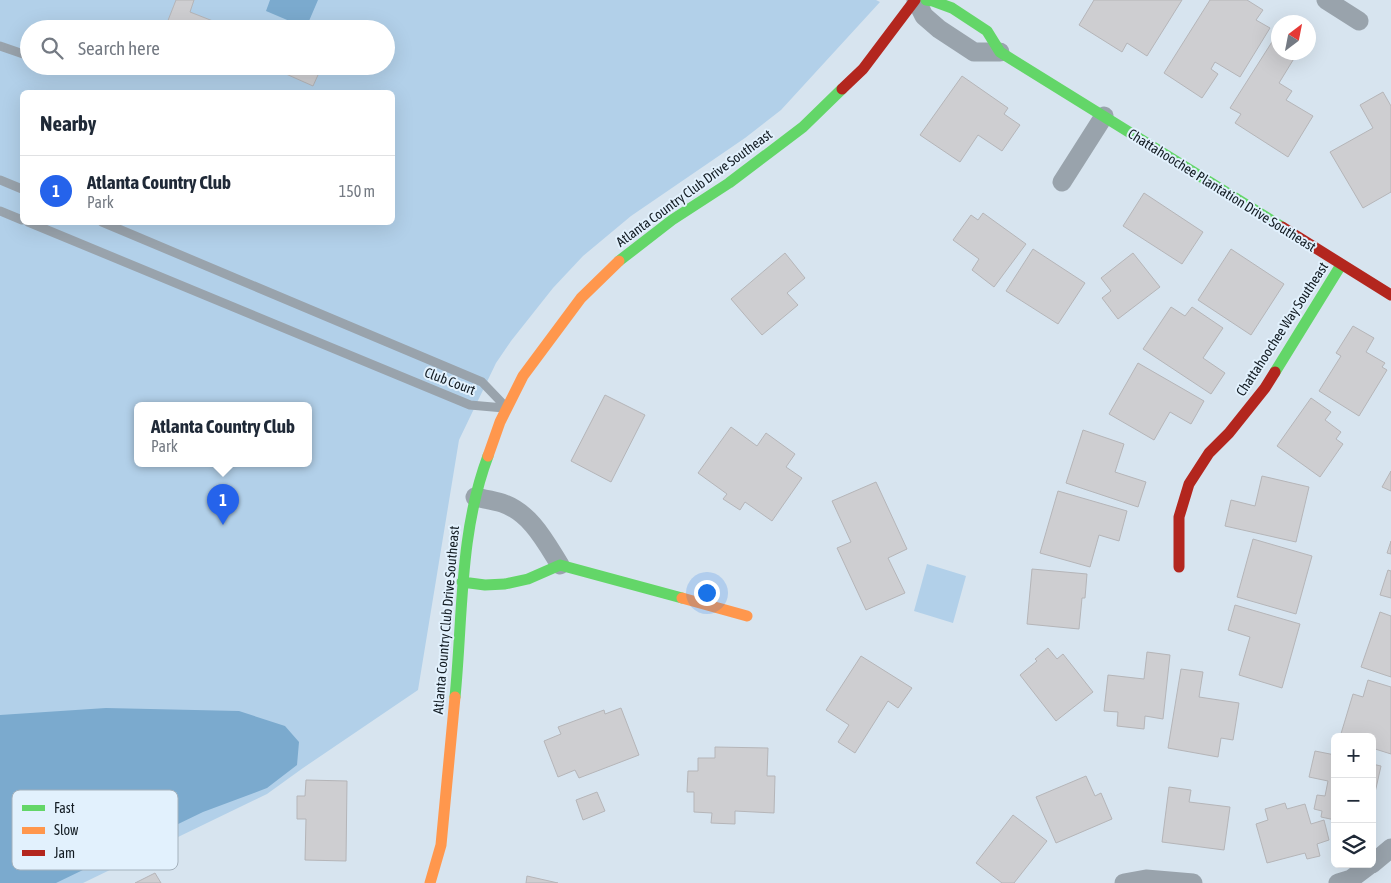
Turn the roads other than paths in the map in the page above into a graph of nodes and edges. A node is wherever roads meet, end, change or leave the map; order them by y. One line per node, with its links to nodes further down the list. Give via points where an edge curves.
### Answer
1 (915, 0): 6 (street, via 924,16 974,52); 18 (street, Atlanta Country Club Drive Southeast, via 863,69 803,128 626,255 581,298 523,376)
2 (926, 0): 6 (street, Chattahoochee Plantation Drive Southeast, via 952,8 987,31)
3 (1326, 0): 4 (street)
4 (1359, 21)
5 (0, 46): 7 (lane)
6 (1000, 52): 8 (street, Chattahoochee Plantation Drive Southeast)
7 (20, 53)
8 (1104, 116): 10 (street); 16 (street, Chattahoochee Plantation Drive Southeast)
9 (0, 180): 11 (lane)
10 (1062, 182)
11 (20, 188)
12 (0, 211): 13 (lane)
13 (20, 219)
14 (35, 225): 18 (lane, Club Court, via 470,405)
15 (109, 225): 18 (lane, Club Court, via 482,382)
16 (1341, 264): 17 (street, Chattahoochee Plantation Drive Southeast); 21 (street, Chattahoochee Way Southeast, via 1265,388 1209,453 1190,484 1179,517)
17 (1391, 295)
18 (507, 408): 19 (street, Atlanta Country Club Drive Southeast, via 486,458)
19 (475, 496): 20 (street, via 503,504 524,516 538,530); 22 (street, Atlanta Country Club Drive Southeast)
20 (560, 565): 22 (street, via 528,579 504,584 485,586); 23 (street)
21 (1179, 567)
22 (462, 582): 27 (street, Atlanta Country Club Drive Southeast, via 458,669 445,808 441,845)
23 (747, 616)
24 (1391, 848): 25 (street)
25 (1376, 861)
26 (1366, 868): 30 (street)
27 (430, 883)
28 (1124, 883): 29 (street, via 1146,879)
29 (1193, 883)
30 (1338, 883)

